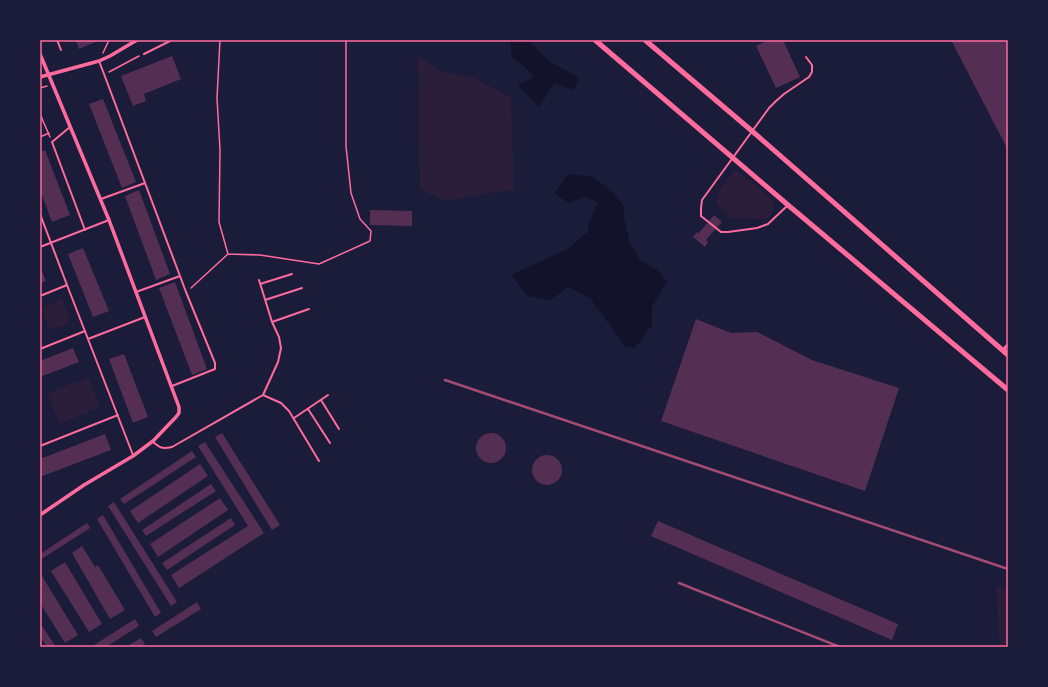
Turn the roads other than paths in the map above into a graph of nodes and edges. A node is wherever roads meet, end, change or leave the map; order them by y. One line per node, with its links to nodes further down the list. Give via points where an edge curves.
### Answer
1 (57, 40): 6 (lane)
2 (136, 40): 10 (street)
3 (172, 40): 8 (lane)
4 (595, 40): 15 (main road)
5 (645, 40): 14 (main road)
6 (61, 50)
7 (40, 54): 11 (street)
8 (144, 54)
9 (806, 57): 14 (lane, via 812,65 809,77 776,101)
10 (99, 61): 11 (street); 16 (lane)
11 (48, 75): 12 (street); 13 (street)
12 (40, 77)
13 (70, 126): 17 (street); 21 (lane, via 52,142)
14 (752, 131): 15 (lane); 40 (main road)
15 (733, 157): 18 (main road); 18 (lane, via 702,200 701,216 721,232 728,232 768,224)
16 (145, 183): 17 (lane); 25 (lane)
17 (101, 199): 20 (street)
18 (788, 205): 43 (main road)
19 (40, 214): 22 (lane)
20 (109, 220): 21 (lane); 30 (street)
21 (85, 230): 22 (lane)
22 (51, 243): 23 (lane); 28 (lane)
23 (40, 247)
24 (292, 274): 27 (lane)
25 (180, 276): 30 (lane); 42 (lane, via 215,363 215,369)
26 (259, 280): 27 (lane)
27 (260, 284): 32 (lane)
28 (67, 286): 31 (lane); 36 (lane)
29 (302, 288): 32 (lane)
30 (136, 292): 34 (street)
31 (40, 296)
32 (265, 300): 35 (lane)
33 (310, 309): 35 (lane)
34 (146, 316): 37 (lane); 42 (street)
35 (272, 322): 44 (lane, via 281,348 278,362)
36 (85, 331): 37 (lane); 39 (lane)
37 (88, 339): 48 (lane)
38 (1008, 344): 40 (street)
39 (40, 349)
40 (1003, 350): 41 (main road)
41 (1008, 355)
42 (171, 387): 51 (street, via 179,413)
43 (1008, 390)
44 (263, 394): 49 (lane, via 281,403); 51 (lane, via 172,447 164,449)
45 (328, 395): 46 (lane)
46 (321, 400): 47 (lane); 50 (lane)
47 (308, 409): 49 (lane); 52 (lane)
48 (118, 415): 53 (lane); 54 (lane)
49 (294, 418): 55 (lane)
50 (339, 429)
51 (153, 441): 54 (street)
52 (330, 442)
53 (40, 446)
54 (133, 456): 56 (street)
55 (319, 461)
56 (40, 515)

